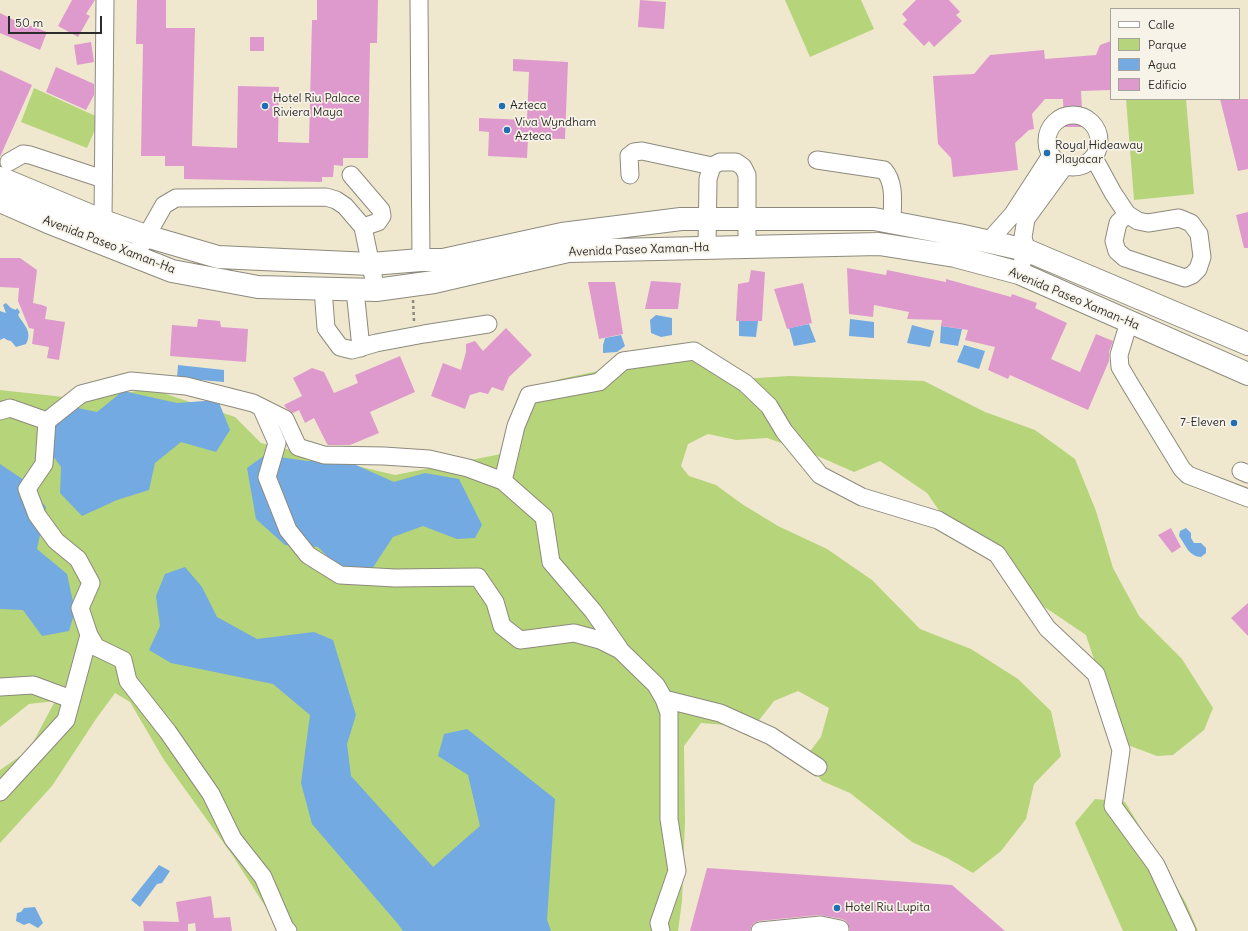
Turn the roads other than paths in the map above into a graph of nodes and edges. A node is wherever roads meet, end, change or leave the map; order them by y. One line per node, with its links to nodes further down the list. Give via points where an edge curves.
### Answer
1 (105, 0): 10 (street)
2 (419, 0): 26 (street)
3 (1094, 158): 5 (street, via 1080,167); 5 (street, via 1100,142 1095,126 1081,116 1065,115 1051,125 1046,140); 12 (street)
4 (816, 160): 16 (street, via 884,170 889,176 892,190)
5 (1057, 162): 20 (street); 24 (street, via 1026,219 1023,236)
6 (712, 166): 9 (street, via 642,151 629,156); 13 (street, via 708,179); 14 (street, via 720,162 736,162 743,167 747,175)
7 (7, 170): 10 (street, via 24,154); 15 (main road, Avenida Paseo Xaman-Ha)
8 (351, 175): 17 (street, via 381,210 382,216 378,222)
9 (630, 175)
10 (103, 178): 15 (street)
11 (0, 201): 25 (main road, Avenida Paseo Xaman-Ha)
12 (1127, 214): 12 (street, via 1118,223 1114,241 1117,251 1125,258 1185,278 1198,269 1202,257 1199,234 1191,223 1179,218 1148,223 1138,221)
13 (707, 219): 14 (main road, Avenida Paseo Xaman-Ha); 19 (main road, Avenida Paseo Xaman-Ha, via 681,219); 23 (street)
14 (746, 219): 16 (main road, Avenida Paseo Xaman-Ha, via 874,219); 22 (street)
15 (102, 221): 18 (main road, Avenida Paseo Xaman-Ha)
16 (892, 223): 21 (main road, Avenida Paseo Xaman-Ha)
17 (363, 227): 18 (street, via 345,206 326,197 176,198 164,205); 27 (street)
18 (146, 236): 25 (street); 27 (main road, Avenida Paseo Xaman-Ha, via 218,257)
19 (565, 242): 23 (main road, Avenida Paseo Xaman-Ha); 26 (main road, Avenida Paseo Xaman-Ha, via 443,260); 31 (main road, Avenida Paseo Xaman-Ha, via 434,282)
20 (988, 242): 21 (main road, Avenida Paseo Xaman-Ha); 24 (main road, Avenida Paseo Xaman-Ha)
21 (957, 245): 22 (main road, Avenida Paseo Xaman-Ha); 28 (main road, Avenida Paseo Xaman-Ha)
22 (747, 247): 23 (main road, Avenida Paseo Xaman-Ha)
23 (707, 248)
24 (1026, 250): 28 (street); 34 (main road, Avenida Paseo Xaman-Ha)
25 (134, 256): 29 (main road, Avenida Paseo Xaman-Ha, via 172,271 258,287)
26 (421, 260): 27 (main road, Avenida Paseo Xaman-Ha)
27 (371, 264): 31 (street)
28 (1019, 273): 32 (main road, Avenida Paseo Xaman-Ha)
29 (323, 289): 30 (main road, Avenida Paseo Xaman-Ha); 35 (street, via 326,328 340,347 352,350)
30 (355, 290): 31 (main road, Avenida Paseo Xaman-Ha); 35 (street)
31 (376, 290)
32 (1129, 322): 36 (main road, Avenida Paseo Xaman-Ha); 41 (street, via 1119,355 1120,367 1182,469 1188,475)
33 (488, 324): 35 (street, via 376,343)
34 (1248, 344)
35 (361, 348)
36 (1248, 374)
37 (261, 407): 39 (street, via 186,386 131,381 81,394); 40 (street, via 285,419 298,447 324,455 429,459 468,468); 43 (street, via 277,443 267,477 288,530 308,555 340,576 478,577 495,602 502,626 520,640 574,633 600,640)
38 (0, 411): 39 (street, via 10,408)
39 (47, 421): 42 (street, via 44,464 27,489 37,515 56,541 78,559 91,583 80,608)
40 (503, 481): 43 (street, via 544,517 551,562 593,611); 53 (street, via 516,426 529,395 598,382 623,361 694,351 745,383 769,406 784,431 820,475 862,497 938,520 997,554 1047,628 1096,674 1121,750 1113,806 1156,865)
41 (1248, 498)
42 (89, 635): 45 (street); 50 (street, via 96,647 123,660 128,681 203,782 233,839 263,877)
43 (620, 650): 46 (street, via 656,685)
44 (0, 687): 45 (street, via 33,685)
45 (71, 699): 48 (street, via 66,720)
46 (664, 699): 47 (street, via 720,713 771,736); 51 (street, via 669,713 669,819 677,871 659,923)
47 (818, 767)
48 (0, 792)
49 (840, 929): 52 (street, via 821,925)
50 (288, 931)
51 (661, 931)
52 (760, 931)
53 (1187, 931)

